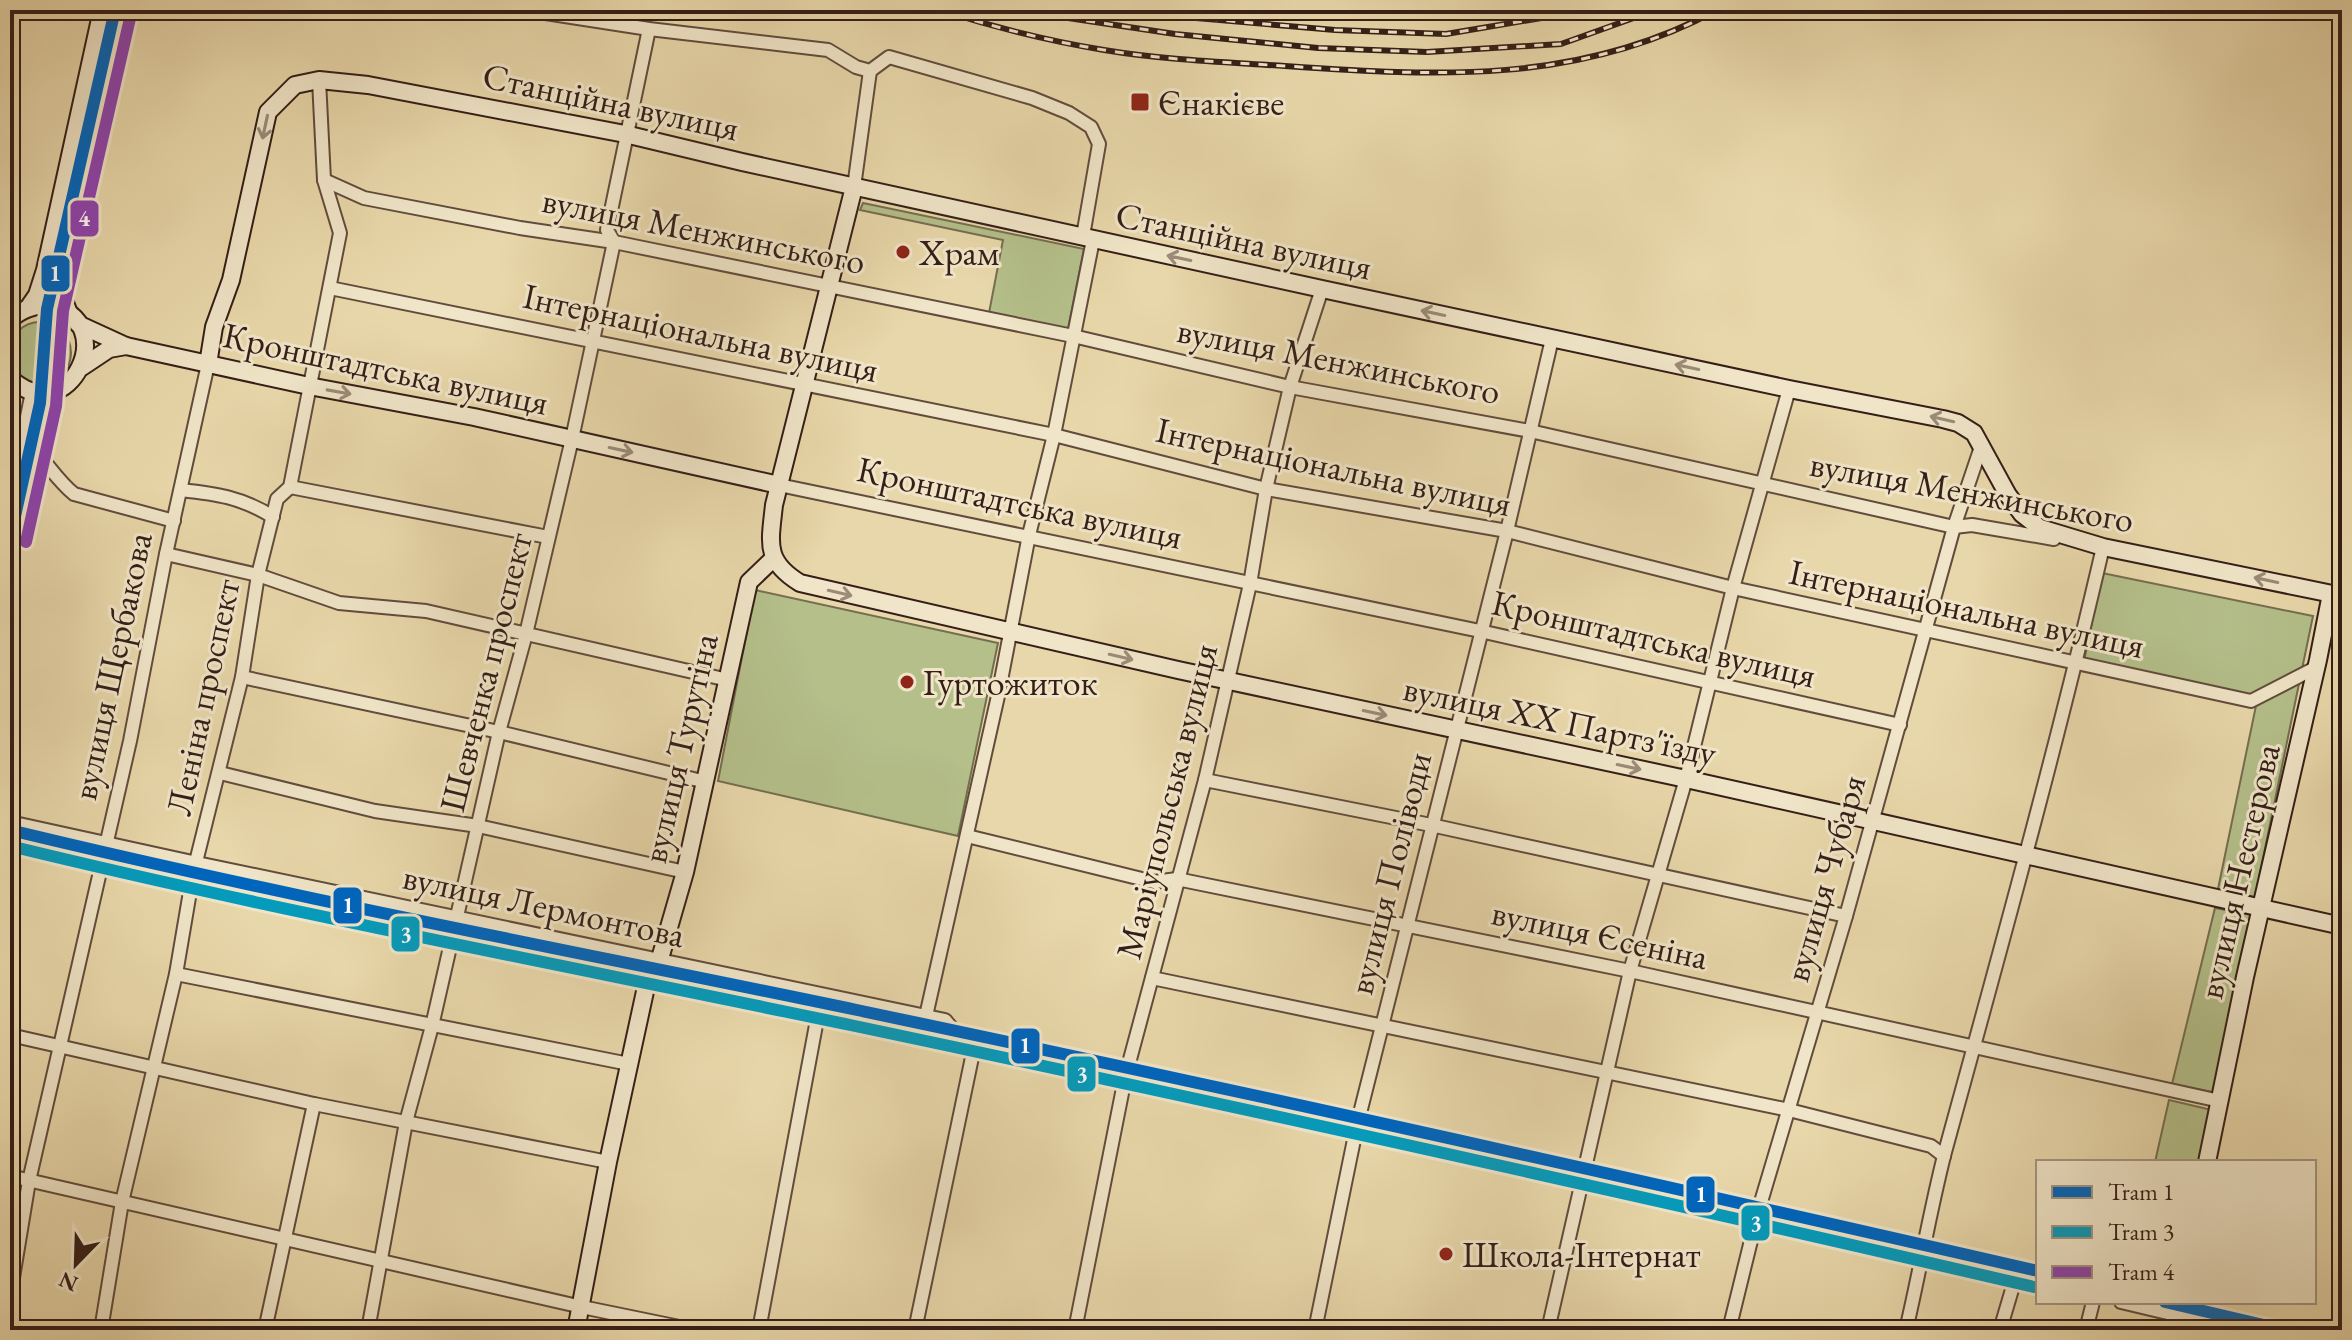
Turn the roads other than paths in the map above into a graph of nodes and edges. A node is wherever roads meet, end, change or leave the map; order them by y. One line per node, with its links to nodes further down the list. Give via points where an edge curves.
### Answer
1 (122, 10): 17 (street, via 64,269 64,300)
2 (526, 10): 4 (street)
3 (100, 18): 15 (street, via 45,270)
4 (649, 29): 5 (street, via 828,50); 7 (street, Шевченка проспект)
5 (870, 71): 9 (street); 10 (street, via 889,57 1032,98 1091,127 1099,144)
6 (319, 80): 7 (street, Станційна вулиця); 8 (street, Леніна проспект); 22 (street, вулиця Щербакова, one-way to 22, via 295,85 268,112)
7 (625, 134): 9 (street, Станційна вулиця); 11 (street, Шевченка проспект, via 607,230)
8 (324, 180): 11 (street, вулиця Менжинського, via 364,198); 13 (street, Леніна проспект, via 340,233)
9 (854, 187): 10 (street, Станційна вулиця); 12 (street)
10 (1088, 238): 14 (street, Станційна вулиця, one-way to 10); 18 (street)
11 (614, 242): 12 (street, вулиця Менжинського); 20 (street, Шевченка проспект)
12 (830, 286): 18 (street, вулиця Менжинського); 25 (street)
13 (330, 288): 20 (street, Інтернаціональна вулиця); 26 (street, Леніна проспект)
14 (1322, 289): 19 (street, Станційна вулиця, one-way to 14); 27 (street, Маріупольська вулиця)
15 (28, 308): 16 (street); 17 (street, Кронштадтська вулиця, via 50,306)
16 (10, 320)
17 (74, 320): 21 (street, Кронштадтська вулиця); 23 (street, via 86,344)
18 (1073, 336): 27 (street, вулиця Менжинського); 31 (street)
19 (1552, 339): 28 (street, Станційна вулиця, one-way to 19); 30 (street, вулиця Поліводи)
20 (592, 340): 25 (street, Інтернаціональна вулиця); 33 (street, Шевченка проспект)
21 (126, 346): 22 (street, Кронштадтська вулиця); 23 (street, via 109,349)
22 (208, 364): 26 (street, Кронштадтська вулиця); 40 (street, вулиця Щербакова)
23 (82, 367): 29 (street, via 57,390)
24 (10, 378): 29 (street)
25 (804, 383): 31 (street, Інтернаціональна вулиця); 35 (street)
26 (309, 386): 33 (street, Кронштадтська вулиця, one-way to 33); 38 (street, Леніна проспект)
27 (1290, 387): 30 (street, вулиця Менжинського); 39 (street, Маріупольська вулиця)
28 (1789, 389): 34 (street, Станційна вулиця, one-way to 28, via 1958,423); 36 (street)
29 (32, 392): 32 (street)
30 (1530, 431): 36 (street, вулиця Менжинського); 45 (street, вулиця Поліводи)
31 (1054, 435): 39 (street, Інтернаціональна вулиця); 46 (street)
32 (23, 439): 37 (street); 43 (street, via 74,494)
33 (572, 439): 35 (street, Кронштадтська вулиця, one-way to 35); 47 (street, Шевченка проспект)
34 (1982, 444): 44 (street, вулиця Чубаря); 48 (street, Станційна вулиця, via 2022,514 2040,528)
35 (779, 485): 46 (street, Кронштадтська вулиця); 50 (street, via 770,542)
36 (1763, 485): 44 (street, вулиця Менжинського); 53 (street)
37 (12, 487): 41 (street)
38 (290, 487): 42 (street, Леніна проспект, via 277,499); 47 (street)
39 (1266, 489): 45 (street, Інтернаціональна вулиця); 52 (street, Маріупольська вулиця)
40 (181, 490): 42 (street, via 221,494); 43 (street, вулиця Щербакова)
41 (10, 501)
42 (273, 517): 51 (street, Леніна проспект)
43 (174, 521): 49 (street, вулиця Щербакова)
44 (1954, 527): 48 (street, вулиця Менжинського, via 1972,525); 55 (street, вулиця Чубаря)
45 (1507, 531): 53 (street, Інтернаціональна вулиця); 56 (street, вулиця Поліводи)
46 (1029, 535): 52 (street, Кронштадтська вулиця); 57 (street)
47 (548, 537): 58 (street, Шевченка проспект)
48 (2103, 547): 54 (street, вулиця Менжинського, one-way to 48); 59 (street)
49 (166, 554): 51 (street); 78 (street, вулиця Щербакова)
50 (773, 559): 57 (street, вулиця XX Партз'їзду, one-way to 57, via 800,583); 62 (street, вулиця Турутіна, via 749,582)
51 (258, 575): 58 (street, via 339,603 426,611); 61 (street, Леніна проспект)
52 (1250, 584): 56 (street, Кронштадтська вулиця); 63 (street, Маріупольська вулиця)
53 (1733, 588): 55 (street, Інтернаціональна вулиця); 64 (street)
54 (2336, 595): 60 (street, вулиця Нестерова)
55 (1926, 629): 59 (street, Інтернаціональна вулиця); 65 (street, вулиця Чубаря)
56 (1480, 631): 64 (street, Кронштадтська вулиця); 66 (street, вулиця Поліводи)
57 (1009, 632): 63 (street, вулиця XX Партз'їзду, one-way to 63); 77 (street)
58 (526, 634): 62 (street); 67 (street, Шевченка проспект)
59 (2076, 662): 60 (street, Інтернаціональна вулиця, via 2251,701); 79 (street)
60 (2317, 667): 86 (street, вулиця Нестерова)
61 (242, 677): 67 (street); 68 (street, Леніна проспект)
62 (728, 680): 71 (street, вулиця Турутіна)
63 (1229, 681): 66 (street, вулиця XX Партз'їзду, one-way to 66); 70 (street, Маріупольська вулиця)
64 (1708, 684): 65 (street, Кронштадтська вулиця); 69 (street)
65 (1900, 725): 72 (street, вулиця Чубаря)
66 (1455, 730): 69 (street, вулиця XX Партз'їзду, one-way to 69); 74 (street, вулиця Поліводи)
67 (499, 732): 71 (street); 75 (street, Шевченка проспект)
68 (220, 773): 75 (street, via 375,811); 81 (street, Леніна проспект)
69 (1686, 779): 72 (street, вулиця XX Партз'їзду); 83 (street)
70 (1205, 780): 74 (street); 84 (street, Маріупольська вулиця)
71 (706, 782): 82 (street, вулиця Турутіна)
72 (1872, 821): 79 (street, вулиця XX Партз'їзду); 87 (street, вулиця Чубаря)
73 (10, 822): 78 (street, вулиця Лермонтова)
74 (1431, 825): 83 (street); 89 (street, вулиця Поліводи)
75 (478, 826): 82 (street); 88 (street, Шевченка проспект)
76 (10, 836): 80 (street, вулиця Лермонтова)
77 (967, 836): 84 (street, вулиця Єсеніна, via 1154,882); 98 (street)
78 (107, 843): 80 (street, вулиця Щербакова); 81 (street, вулиця Лермонтова)
79 (2025, 855): 86 (street, вулиця XX Партз'їзду); 104 (street)
80 (103, 859): 85 (street, вулиця Лермонтова); 103 (street, вулиця Щербакова)
81 (197, 863): 85 (street, Леніна проспект); 88 (street, вулиця Лермонтова)
82 (685, 872): 92 (street, вулиця Турутіна)
83 (1657, 876): 87 (street); 93 (street)
84 (1177, 879): 89 (street, вулиця Єсеніна); 95 (street, Маріупольська вулиця)
85 (194, 880): 91 (street, вулиця Лермонтова); 94 (street, Леніна проспект)
86 (2261, 908): 90 (street, вулиця XX Партз'їзду); 109 (street, вулиця Нестерова)
87 (1846, 916): 97 (street, вулиця Чубаря)
88 (458, 918): 91 (street, Шевченка проспект); 92 (street, вулиця Лермонтова)
89 (1406, 924): 93 (street, вулиця Єсеніна); 99 (street, вулиця Поліводи)
90 (2342, 926)
91 (454, 933): 92 (street, вулиця Лермонтова); 100 (street, Шевченка проспект)
92 (654, 966): 96 (street, вулиця Лермонтова); 98 (street, вулиця Лермонтова); 105 (street, вулиця Турутіна)
93 (1630, 971): 97 (street, вулиця Єсеніна); 107 (street)
94 (176, 974): 100 (street); 106 (street, Леніна проспект)
95 (1152, 978): 99 (street); 108 (street, Маріупольська вулиця)
96 (819, 1009): 102 (street, вулиця Лермонтова); 137 (street)
97 (1817, 1011): 104 (street, вулиця Єсеніна); 111 (street, вулиця Чубаря)
98 (926, 1016): 102 (street, вулиця Лермонтова, via 945,1020)
99 (1381, 1025): 107 (street); 113 (street, вулиця Поліводи)
100 (432, 1026): 105 (street); 112 (street, Шевченка проспект)
101 (10, 1035): 103 (street)
102 (968, 1042): 108 (street, вулиця Лермонтова); 138 (street)
103 (58, 1046): 106 (street); 119 (street, вулиця Щербакова)
104 (1976, 1047): 109 (street, вулиця Єсеніна); 114 (street)
105 (629, 1064): 116 (street, вулиця Турутіна)
106 (152, 1068): 110 (street); 120 (street, Леніна проспект)
107 (1607, 1071): 111 (street); 118 (street)
108 (1125, 1078): 113 (street, вулиця Лермонтова); 139 (street, Маріупольська вулиця)
109 (2220, 1101): 115 (street, вулиця Нестерова)
110 (314, 1104): 112 (street); 122 (street)
111 (1789, 1110): 114 (street, via 1931,1146); 121 (street, вулиця Чубаря)
112 (406, 1122): 116 (street); 124 (street, Шевченка проспект)
113 (1357, 1125): 118 (street, вулиця Лермонтова); 140 (street, вулиця Поліводи)
114 (1944, 1156): 123 (street)
115 (2207, 1160)
116 (608, 1162): 130 (street, вулиця Турутіна)
117 (10, 1176): 119 (street)
118 (1584, 1176): 121 (street, вулиця Лермонтова); 141 (street)
119 (29, 1181): 120 (street); 127 (street, вулиця Щербакова)
120 (122, 1202): 122 (street); 132 (street, Леніна проспект)
121 (1758, 1212): 123 (street, вулиця Лермонтова); 142 (street, вулиця Чубаря)
122 (284, 1239): 124 (street); 133 (street)
123 (1923, 1257): 125 (street, вулиця Лермонтова); 143 (street)
124 (382, 1261): 130 (street); 134 (street, Шевченка проспект)
125 (2016, 1276): 126 (street, вулиця Лермонтова); 144 (street)
126 (2036, 1281)
127 (10, 1296)
128 (2092, 1304): 145 (street)
129 (2129, 1304): 131 (street)
130 (582, 1307): 135 (street, вулиця Турутіна); 136 (street)
131 (2175, 1316): 146 (street)
132 (101, 1330)
133 (265, 1330)
134 (368, 1330)
135 (576, 1330)
136 (694, 1330)
137 (759, 1330)
138 (915, 1330)
139 (1075, 1330)
140 (1315, 1330)
141 (1548, 1330)
142 (1729, 1330)
143 (1906, 1330)
144 (2000, 1330)
145 (2086, 1330)
146 (2239, 1330)

